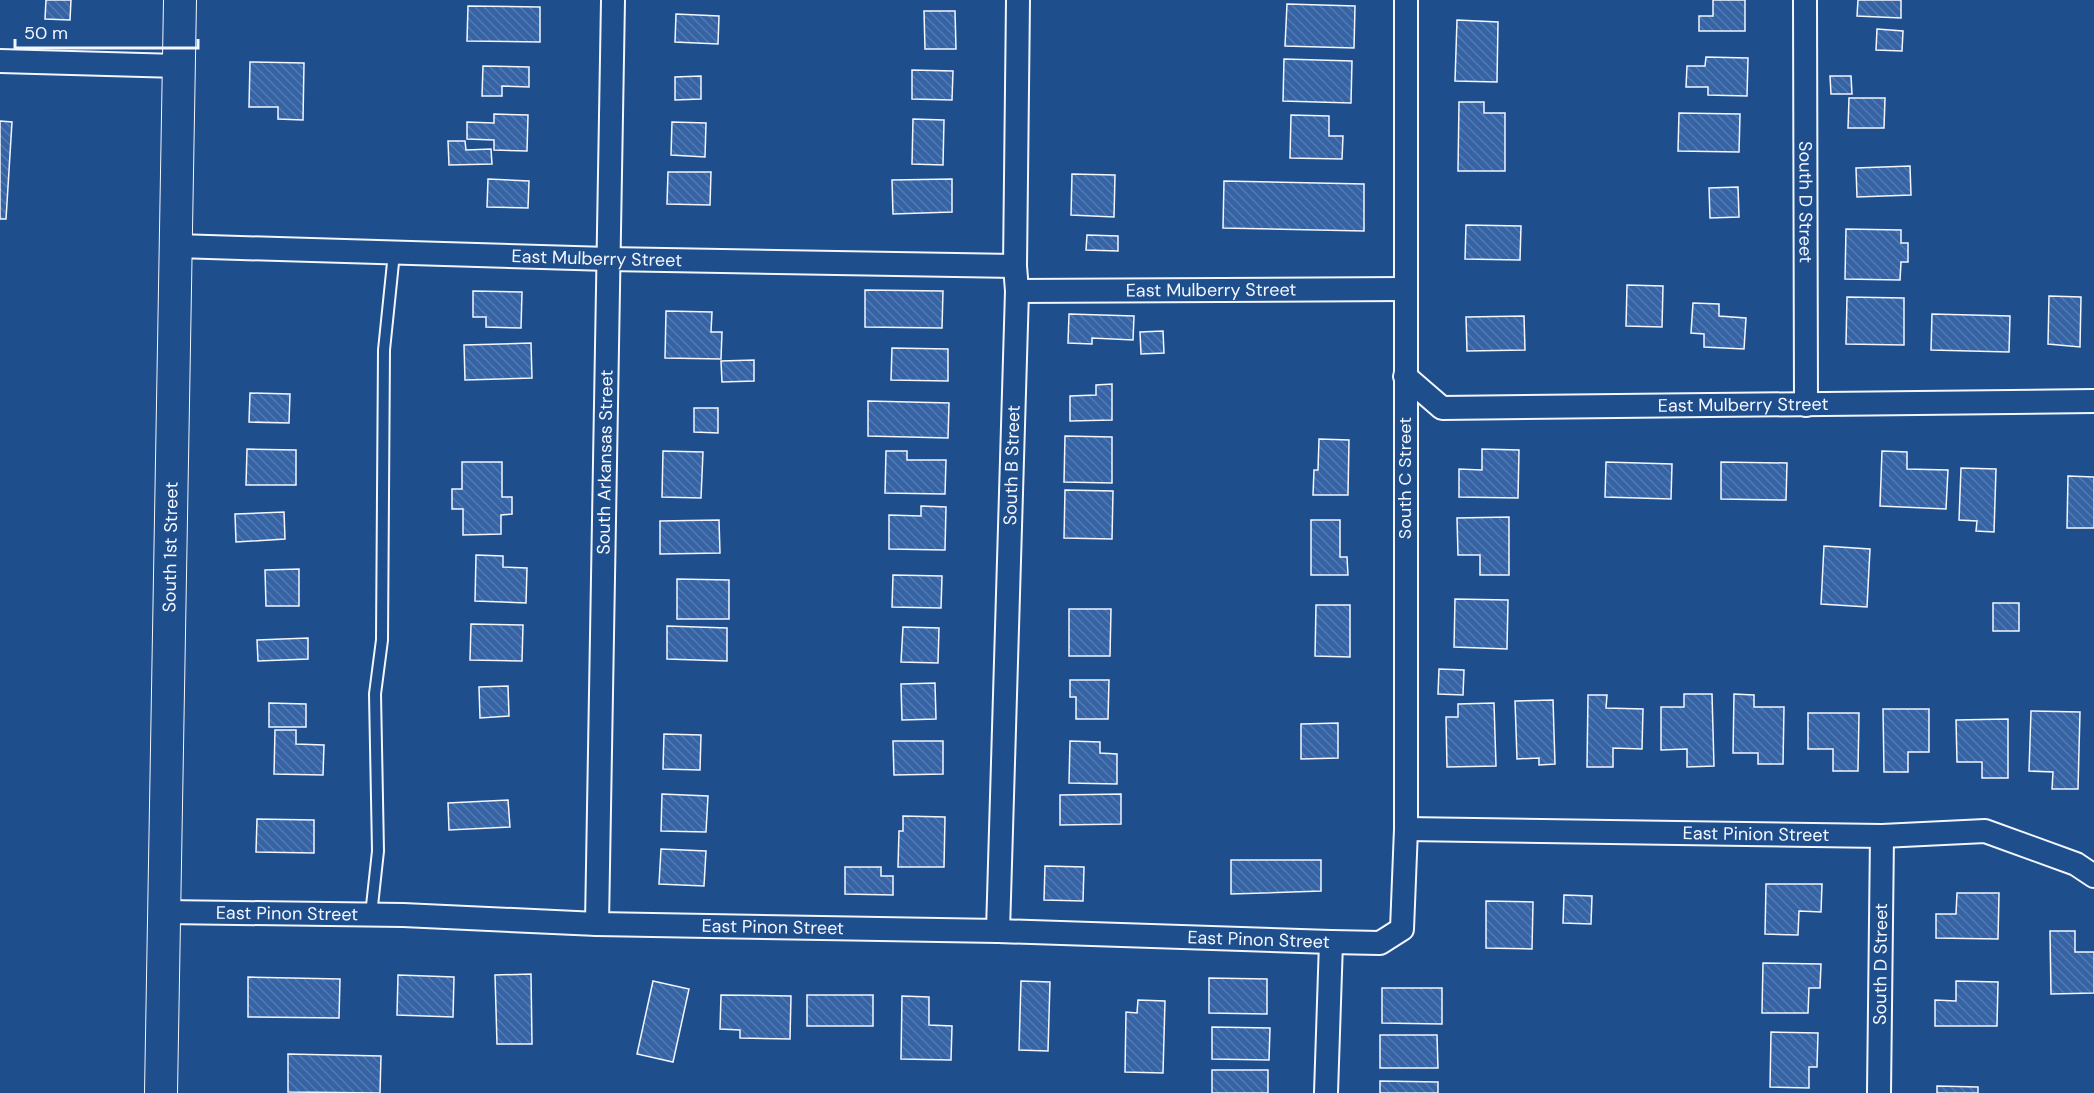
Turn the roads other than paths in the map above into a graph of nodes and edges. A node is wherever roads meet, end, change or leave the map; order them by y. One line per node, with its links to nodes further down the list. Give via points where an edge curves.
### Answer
1 (180, 0): 7 (street, South 1st Street)
2 (613, 0): 10 (street, South Arkansas Street)
3 (1018, 0): 11 (street, South B Street)
4 (1406, 0): 12 (street, South C Street)
5 (1805, 0): 16 (street, South D Street)
6 (0, 61): 7 (street)
7 (178, 66): 8 (street, South 1st Street)
8 (177, 246): 9 (street, East Mulberry Street); 20 (street, South 1st Street)
9 (394, 253): 10 (street, East Mulberry Street); 21 (lane, via 384,350 381,640 375,694 378,851)
10 (608, 259): 11 (street, East Mulberry Street); 22 (street, South Arkansas Street)
11 (1015, 266): 13 (street, South B Street)
12 (1405, 289): 13 (street, East Mulberry Street); 14 (street, South C Street)
13 (1017, 291): 23 (street, South B Street)
14 (1405, 376): 16 (street, East Mulberry Street, via 1442,408); 17 (street, South C Street)
15 (2094, 401): 16 (street, East Mulberry Street)
16 (1806, 405)
17 (1406, 829): 18 (street, East Pinion Street); 25 (street, South C Street, via 1402,928)
18 (1882, 836): 19 (street, East Pinion Street, via 1985,831 2076,864); 28 (street, South D Street)
19 (2094, 876)
20 (165, 912): 21 (street, East Pinon Street); 26 (street, South 1st Street)
21 (371, 915): 22 (street, East Pinon Street)
22 (597, 924): 23 (street, East Pinon Street)
23 (998, 931): 24 (street, East Pinon Street)
24 (1331, 942): 25 (street, East Pinon Street); 27 (street)
25 (1380, 943)
26 (161, 1093)
27 (1326, 1093)
28 (1879, 1093)

